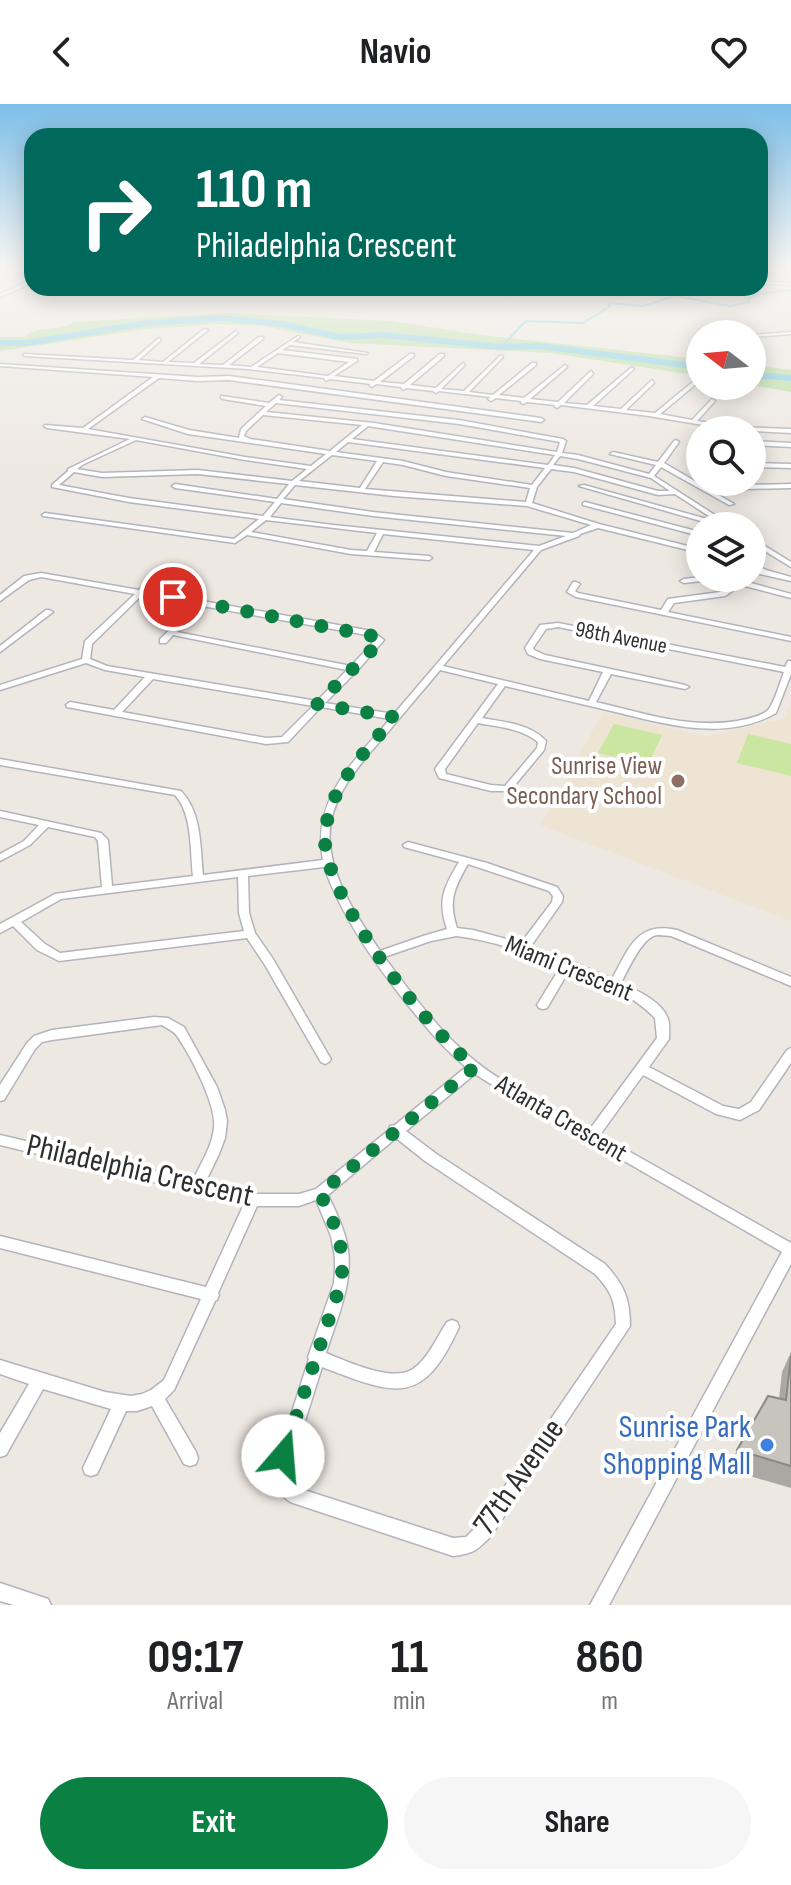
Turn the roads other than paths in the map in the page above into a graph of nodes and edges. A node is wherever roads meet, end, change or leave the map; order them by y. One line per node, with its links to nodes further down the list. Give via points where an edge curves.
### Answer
1 (198, 336): 14 (street)
2 (231, 336): 15 (street)
3 (298, 337): 6 (street)
4 (261, 338): 19 (street)
5 (159, 339): 12 (street)
6 (288, 343): 7 (street); 13 (street, via 368,351)
7 (276, 351): 13 (street); 22 (street)
8 (25, 355): 12 (street)
9 (412, 355): 28 (street)
10 (442, 355): 30 (street)
11 (501, 356): 33 (street)
12 (135, 361): 14 (street)
13 (353, 361): 26 (street)
14 (165, 362): 15 (street)
15 (196, 364): 19 (street)
16 (463, 364): 32 (street)
17 (534, 364): 35 (street)
18 (0, 365): 24 (street)
19 (225, 366): 22 (street)
20 (565, 366): 37 (street)
21 (632, 368): 40 (street)
22 (251, 369): 25 (street)
23 (591, 373): 39 (street)
24 (158, 376): 29 (street); 52 (street)
25 (304, 376): 26 (street); 29 (street)
26 (326, 379): 28 (street)
27 (652, 382): 42 (street)
28 (372, 385): 30 (street)
29 (291, 387): 38 (street); 41 (street)
30 (403, 388): 32 (street)
31 (686, 390): 44 (street)
32 (436, 391): 33 (street)
33 (464, 394): 35 (street)
34 (223, 397): 38 (street)
35 (492, 398): 37 (street); 41 (street)
36 (712, 401): 45 (street)
37 (523, 402): 39 (street)
38 (273, 403): 43 (street); 49 (street)
39 (557, 406): 40 (street)
40 (587, 408): 42 (street)
41 (477, 411): 47 (street); 49 (street)
42 (622, 411): 44 (street)
43 (261, 413): 50 (street); 58 (street, via 241,435)
44 (656, 415): 48 (street)
45 (698, 416)
46 (145, 419): 58 (street)
47 (541, 420)
48 (686, 421)
49 (459, 422): 55 (street); 63 (street, via 559,439 565,444)
50 (366, 425): 55 (street); 57 (street)
51 (47, 426): 52 (street)
52 (84, 429): 56 (street)
53 (766, 430): 54 (street)
54 (791, 431)
55 (442, 436): 63 (street)
56 (133, 440): 70 (street); 71 (street)
57 (347, 440): 62 (street); 69 (street)
58 (250, 441): 62 (street)
59 (676, 442): 66 (street)
60 (766, 444): 61 (street)
61 (791, 445)
62 (329, 454): 65 (street); 70 (street)
63 (559, 454): 69 (street); 72 (street)
64 (613, 454): 66 (street)
65 (381, 460): 77 (street); 79 (street)
66 (661, 464): 72 (street); 85 (street)
67 (766, 465): 68 (street)
68 (791, 466)
69 (550, 467): 77 (street); 80 (street, via 658,493)
70 (311, 468): 73 (street)
71 (70, 470): 73 (street, via 102,475 180,471); 91 (street, via 56,483 57,489)
72 (651, 476): 80 (street)
73 (293, 483): 79 (street); 82 (street)
74 (175, 486): 82 (street)
75 (582, 486): 86 (street)
76 (791, 486): 78 (street)
77 (534, 487): 83 (street)
78 (766, 487)
79 (361, 491): 81 (street)
80 (677, 492): 87 (street)
81 (423, 497): 83 (street); 92 (street)
82 (282, 499): 88 (street); 91 (street)
83 (528, 504): 94 (street)
84 (585, 504): 93 (street)
85 (731, 504)
86 (666, 510): 90 (street); 93 (street)
87 (706, 512)
88 (375, 514): 92 (street); 96 (street)
89 (45, 515): 99 (street, via 230,541)
90 (686, 515)
91 (267, 516): 96 (street); 99 (street)
92 (416, 517): 100 (street)
93 (650, 520): 95 (street); 98 (street)
94 (598, 526): 98 (street); 100 (street)
95 (686, 530)
96 (365, 531): 97 (street)
97 (381, 532): 102 (street); 104 (street)
98 (630, 532): 101 (street)
99 (248, 533): 104 (street)
100 (577, 535): 102 (street)
101 (686, 547)
102 (539, 548): 124 (street, Atlanta Crescent)
103 (768, 550): 106 (street)
104 (369, 554): 105 (street)
105 (429, 558)
106 (791, 565)
107 (766, 573): 108 (street)
108 (791, 579)
109 (154, 580): 112 (street)
110 (576, 584): 118 (street, via 571,592 576,595)
111 (766, 590): 114 (street)
112 (144, 591): 115 (street, via 37,575); 116 (street); 123 (street, via 88,643)
113 (725, 592): 118 (street, via 671,601)
114 (791, 596)
115 (0, 599)
116 (201, 603): 119 (street); 126 (street, via 378,637 379,643)
117 (49, 612): 122 (street)
118 (664, 612): 120 (street)
119 (172, 633): 121 (street); 126 (street)
120 (791, 639)
121 (163, 641)
122 (0, 650)
123 (86, 660): 128 (street); 130 (street)
124 (437, 667): 129 (street); 136 (street, Atlanta Crescent)
125 (790, 667): 127 (street, 98th Avenue, via 558,625 543,627 529,648 543,657); 133 (street, via 773,711 709,727)
126 (354, 669): 132 (street)
127 (608, 671): 131 (street, 98th Avenue); 133 (street)
128 (151, 676): 132 (street); 135 (street)
129 (503, 683): 133 (street); 137 (street)
130 (2, 684)
131 (685, 687)
132 (317, 704): 135 (street, via 290,737 280,741); 136 (street)
133 (591, 704)
134 (70, 705): 135 (street)
135 (117, 712)
136 (394, 717): 144 (street, Atlanta Crescent, via 335,795 325,834)
137 (478, 720): 137 (street, via 440,773 507,789 542,741 529,732)
138 (0, 762): 146 (street, via 178,793 190,810)
139 (0, 814): 140 (street)
140 (47, 823): 142 (street, via 27,843); 147 (street, via 103,840)
141 (408, 845): 143 (street)
142 (0, 858)
143 (465, 860): 150 (street, via 445,897); 152 (street, via 553,889 558,896)
144 (328, 863): 145 (street); 153 (street, Atlanta Crescent, via 342,899)
145 (243, 873): 146 (street); 151 (street)
146 (198, 879): 147 (street)
147 (107, 888): 148 (street, via 59,896)
148 (14, 921): 149 (street); 151 (street, via 59,957)
149 (0, 929)
150 (453, 932): 152 (street, Miami Crescent); 153 (street, Miami Crescent)
151 (250, 934): 159 (street)
152 (524, 948): 154 (street, Miami Crescent)
153 (379, 955): 160 (street, Atlanta Crescent, via 427,1018)
154 (566, 966): 156 (street, Miami Crescent); 157 (street)
155 (791, 982): 156 (street, via 661,931 644,939)
156 (615, 983): 161 (street, Miami Crescent, via 659,1013 663,1039)
157 (543, 1005)
158 (791, 1053): 161 (street, via 755,1106 740,1115)
159 (325, 1059)
160 (475, 1067): 163 (street, Philadelphia Crescent); 164 (street, Atlanta Crescent)
161 (642, 1069): 164 (street, Miami Crescent)
162 (0, 1096): 166 (street, via 38,1039 154,1021 173,1024 221,1120)
163 (395, 1130): 167 (street, Philadelphia Crescent); 173 (street, 77th Avenue, via 600,1269 619,1289 623,1326 485,1530 470,1545 453,1547 286,1489 279,1477 281,1467)
164 (591, 1137): 170 (street, Atlanta Crescent)
165 (0, 1140): 166 (street, Philadelphia Crescent)
166 (197, 1185): 168 (street, Philadelphia Crescent)
167 (320, 1193): 168 (street, Philadelphia Crescent, via 299,1200); 173 (street, 77th Avenue, via 344,1259)
168 (253, 1200): 171 (street)
169 (0, 1242): 171 (street)
170 (791, 1250): 183 (street)
171 (212, 1295): 176 (street, via 169,1385)
172 (452, 1327): 173 (street, via 422,1370 402,1381 387,1382)
173 (316, 1357)
174 (0, 1367): 175 (street)
175 (40, 1379): 177 (street); 178 (street)
176 (155, 1397): 177 (street); 179 (street)
177 (122, 1403): 180 (street)
178 (0, 1449)
179 (190, 1458)
180 (91, 1468)
181 (0, 1592): 182 (street)
182 (42, 1605)
183 (599, 1605)

